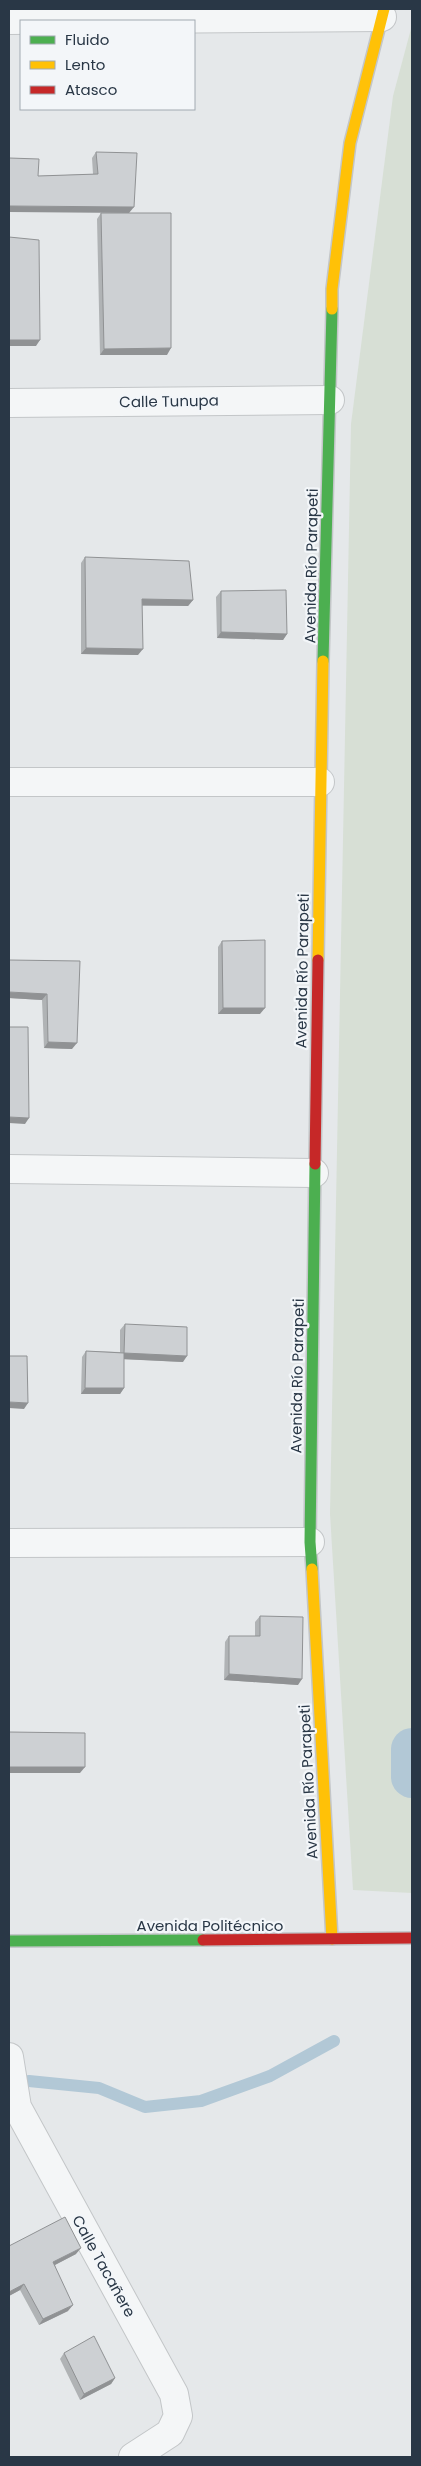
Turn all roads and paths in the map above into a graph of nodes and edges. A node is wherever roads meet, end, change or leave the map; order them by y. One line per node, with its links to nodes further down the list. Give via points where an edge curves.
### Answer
1 (383, 13): 2 (street); 3 (main road, Avenida Río Parapeti, via 350,143 332,289)
2 (9, 20)
3 (330, 400): 4 (street, Calle Tunupa); 6 (main road, Avenida Río Parapeti)
4 (9, 403)
5 (9, 782): 6 (street)
6 (320, 782): 8 (main road, Avenida Río Parapeti)
7 (9, 1169): 8 (street)
8 (314, 1173): 9 (main road, Avenida Río Parapeti)
9 (310, 1542): 10 (street); 12 (main road, Avenida Río Parapeti)
10 (9, 1543)
11 (412, 1938): 12 (main road, Avenida Politécnico)
12 (332, 1939): 13 (main road, Avenida Politécnico)
13 (9, 1941)
14 (9, 2057): 15 (street, Calle Tacañere, via 17,2107 174,2394 178,2416 170,2433)
15 (133, 2457)

